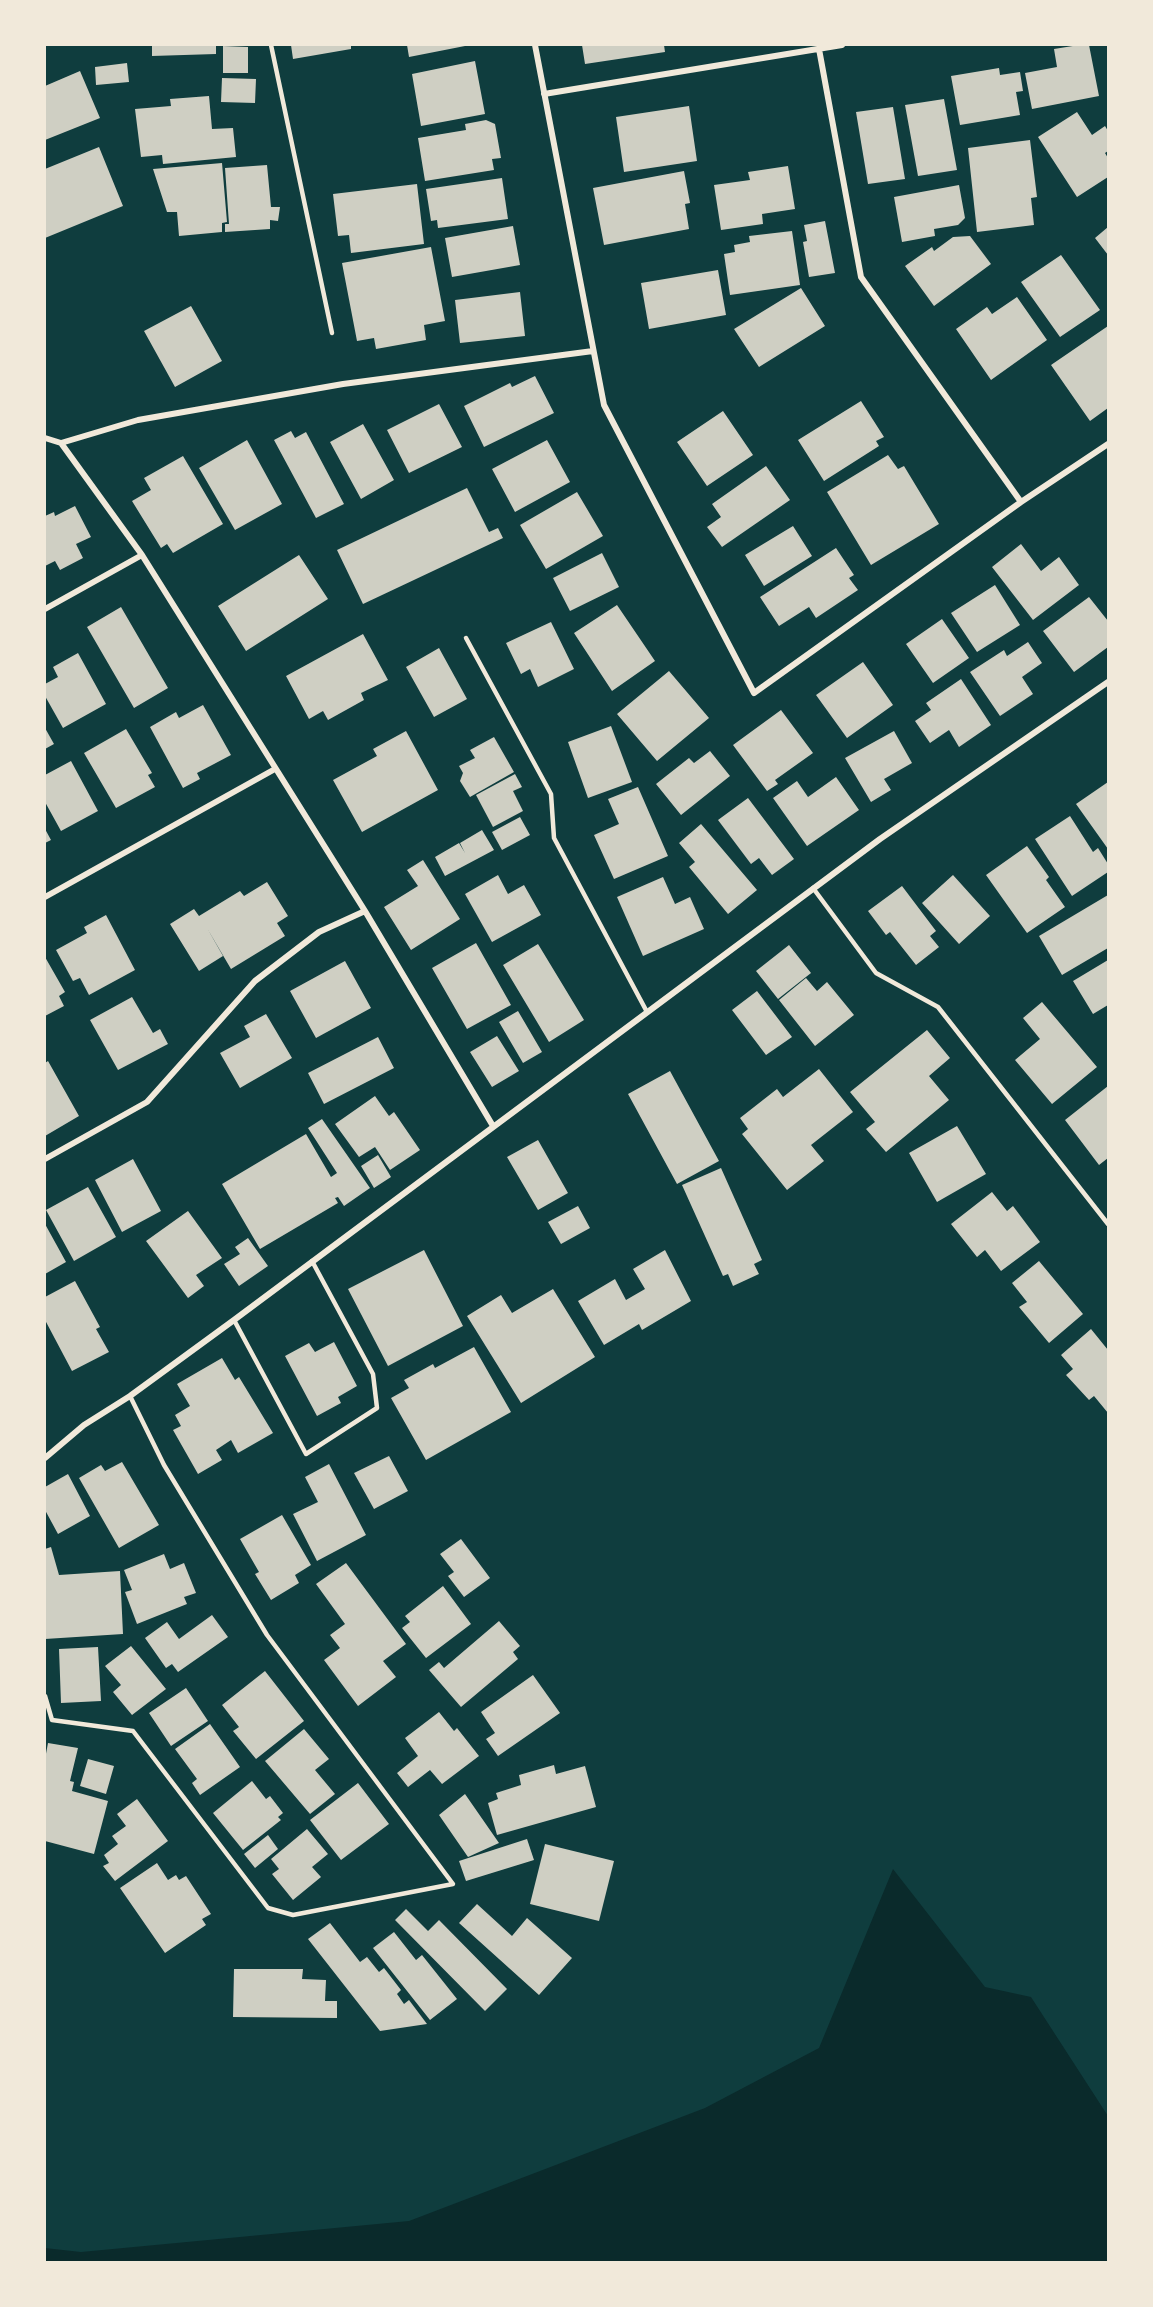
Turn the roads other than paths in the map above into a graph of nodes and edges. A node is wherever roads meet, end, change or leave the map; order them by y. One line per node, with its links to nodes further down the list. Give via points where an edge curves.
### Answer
1 (271, 45): 6 (lane)
2 (535, 45): 5 (street)
3 (842, 45): 4 (street)
4 (819, 49): 5 (street); 11 (street, via 861,276)
5 (544, 94): 7 (street)
6 (332, 333)
7 (592, 351): 9 (street, via 342,384 138,420); 11 (street, via 603,405 754,693)
8 (45, 438): 9 (street)
9 (61, 443): 12 (street)
10 (1108, 444): 11 (street)
11 (1021, 502)
12 (142, 555): 13 (street); 16 (street)
13 (45, 609)
14 (466, 638): 20 (lane, via 551,794 554,838)
15 (1108, 682): 17 (street)
16 (275, 769): 18 (street); 19 (street)
17 (813, 888): 20 (street); 23 (lane, via 876,973 938,1007)
18 (45, 897)
19 (364, 911): 21 (street); 22 (street, via 319,932 255,981 147,1102)
20 (647, 1012): 21 (street)
21 (493, 1126): 24 (street)
22 (45, 1159)
23 (1108, 1224)
24 (312, 1261): 25 (street); 25 (lane, via 373,1374 377,1408 306,1454)
25 (234, 1320): 26 (street)
26 (130, 1396): 27 (street, via 84,1425); 28 (lane, via 164,1465 267,1635 453,1884 293,1915 268,1908 133,1731 52,1720)
27 (45, 1458)
28 (45, 1696)

